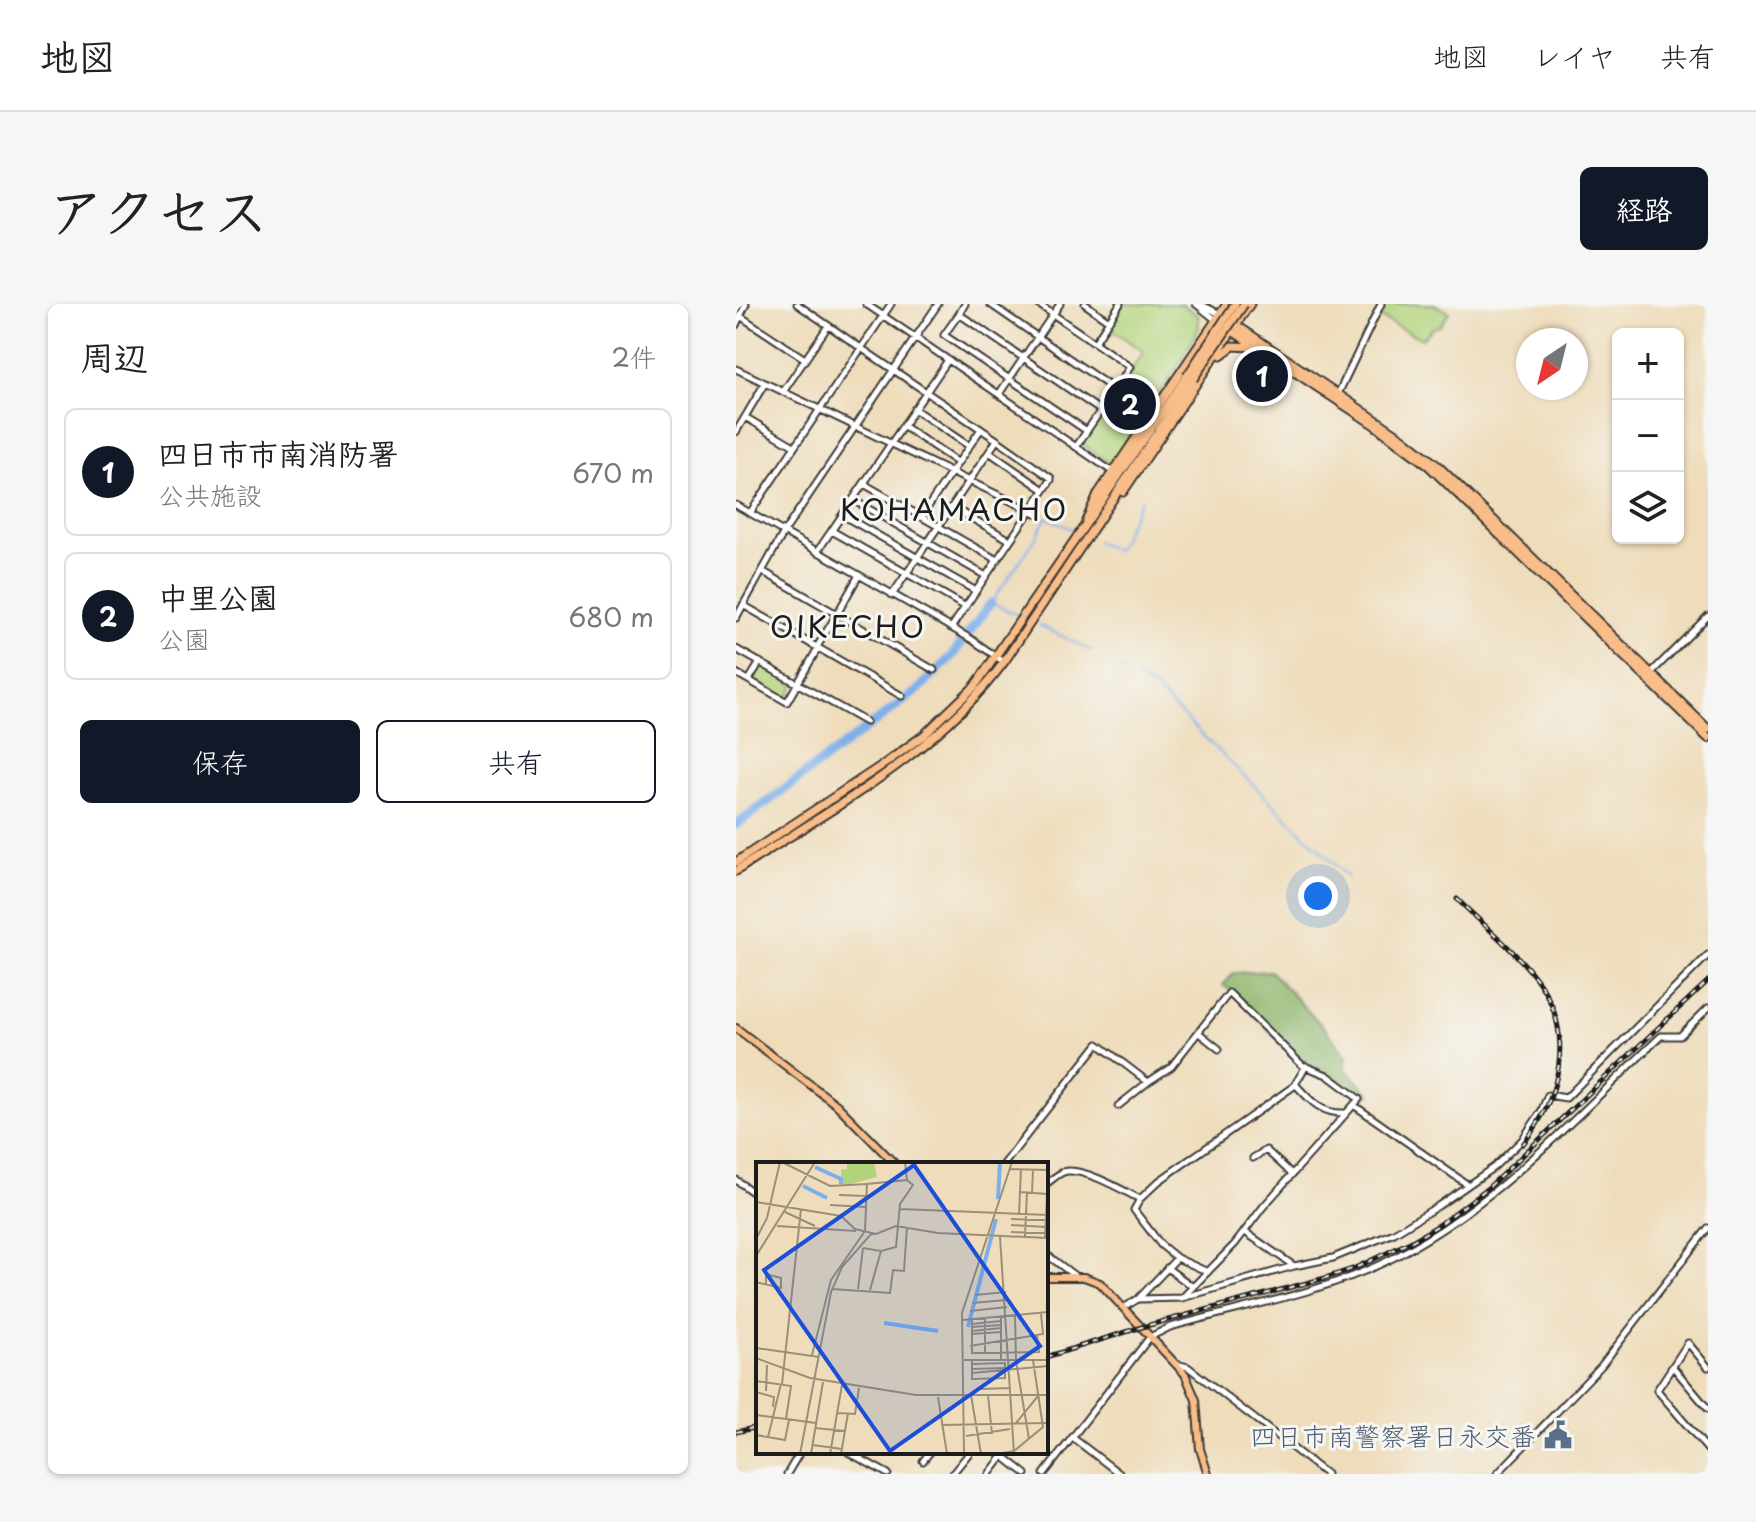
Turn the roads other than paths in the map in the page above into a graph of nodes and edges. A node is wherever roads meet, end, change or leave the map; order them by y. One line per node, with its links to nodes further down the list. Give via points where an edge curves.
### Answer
1 (746, 304): 20 (street)
2 (797, 304): 24 (street)
3 (866, 304): 19 (street)
4 (891, 304): 19 (street)
5 (938, 304): 27 (street)
6 (965, 304): 17 (street)
7 (990, 304): 26 (street)
8 (1038, 304): 18 (street)
9 (1060, 304): 18 (street)
10 (1085, 304): 22 (street)
11 (1120, 304): 22 (street)
12 (1198, 304): 21 (street)
13 (1227, 304): 21 (highway)
14 (1235, 304): 37 (highway, bridge)
15 (1247, 304): 25 (highway); 37 (highway, bridge)
16 (1381, 304): 44 (street)
17 (959, 314): 31 (street); 38 (street, via 944,335)
18 (1053, 314): 26 (street); 28 (street)
19 (883, 315): 27 (street); 30 (street)
20 (740, 316): 23 (street); 32 (street)
21 (1218, 317): 25 (highway); 61 (highway)
22 (1109, 321): 28 (street)
23 (736, 325)
24 (828, 326): 30 (street); 32 (street)
25 (1234, 327): 29 (highway); 34 (highway); 44 (highway)
26 (1038, 337): 31 (street); 40 (street)
27 (915, 338): 33 (street); 36 (street)
28 (1095, 342): 40 (street, via 1130,367)
29 (1255, 347): 34 (highway, via 1233,346); 107 (highway, via 1429,466)
30 (861, 348): 36 (street); 45 (street)
31 (1024, 358): 38 (street); 47 (street)
32 (805, 359): 41 (street)
33 (948, 360): 42 (street); 43 (street)
34 (1213, 360): 77 (highway, via 1129,484)
35 (736, 369): 39 (street)
36 (893, 370): 42 (street); 50 (street)
37 (1190, 377): 77 (highway)
38 (1010, 379): 43 (street); 52 (street)
39 (765, 383): 41 (street); 48 (street)
40 (1115, 390): 47 (street)
41 (783, 392): 45 (street)
42 (926, 392): 46 (street); 51 (street)
43 (999, 394): 58 (street)
44 (1338, 394): 101 (highway, via 1438,466)
45 (819, 409): 50 (street); 56 (street)
46 (914, 409): 49 (street); 57 (street)
47 (1101, 411): 52 (street)
48 (745, 417): 53 (street); 56 (street)
49 (903, 426): 55 (street); 60 (street)
50 (855, 427): 55 (street); 76 (street)
51 (981, 429): 54 (street); 57 (street)
52 (1087, 431): 58 (street)
53 (736, 432)
54 (997, 440): 59 (street); 65 (street, via 1051,478)
55 (891, 444): 62 (street); 64 (street)
56 (794, 446): 70 (street)
57 (969, 446): 60 (street)
58 (1076, 447): 61 (street)
59 (989, 452): 63 (street); 65 (street)
60 (958, 463): 62 (street)
61 (1113, 472): 77 (highway, via 1098,494)
62 (951, 473): 63 (street); 73 (street)
63 (969, 482): 68 (street); 69 (street)
64 (864, 484): 66 (street); 73 (street)
65 (1044, 490): 69 (street)
66 (853, 500): 71 (street); 79 (street)
67 (736, 505): 70 (street)
68 (952, 507): 74 (street); 78 (street)
69 (1030, 511): 72 (street); 78 (street)
70 (750, 513): 76 (street)
71 (842, 515): 75 (street); 81 (street)
72 (1040, 515)
73 (921, 517): 74 (street)
74 (938, 526): 79 (street); 82 (street)
75 (832, 531): 80 (street); 84 (street)
76 (784, 532): 80 (street); 83 (street)
77 (1082, 539): 97 (highway)
78 (1010, 540): 82 (street)
79 (927, 543): 81 (street); 86 (street)
80 (817, 552): 85 (street)
81 (917, 558): 84 (street); 87 (street)
82 (997, 560): 86 (street)
83 (762, 571): 89 (street); 91 (street)
84 (907, 573): 88 (street); 90 (street)
85 (859, 575): 88 (street); 91 (street)
86 (986, 576): 87 (street)
87 (976, 591): 90 (street)
88 (892, 595): 94 (street)
89 (743, 605): 93 (street); 95 (street)
90 (966, 607): 94 (street)
91 (837, 614): 95 (street); 99 (street)
92 (1708, 616): 101 (street)
93 (736, 618)
94 (951, 628): 97 (street)
95 (818, 648): 103 (street); 104 (street)
96 (736, 649): 98 (street)
97 (1001, 659): 108 (highway, via 924,735); 109 (highway, via 980,692 930,741)
98 (760, 662): 102 (street); 103 (street)
99 (934, 670)
100 (736, 673): 102 (street)
101 (1651, 673): 106 (highway)
102 (749, 680): 103 (street, via 787,702)
103 (798, 684): 105 (street)
104 (902, 696)
105 (866, 722)
106 (1708, 729)
107 (1708, 738)
108 (736, 862)
109 (736, 871)
110 (1708, 955): 127 (street, via 1566,1098 1548,1095 1522,1140)
111 (1708, 1008): 143 (street, via 1680,1036 1661,1036 1498,1189 1419,1243 1353,1275)
112 (736, 1028): 122 (main road, via 837,1105)
113 (1199, 1033): 114 (street); 115 (street, via 1229,993); 116 (street, via 1171,1067)
114 (1219, 1049)
115 (1306, 1066): 117 (street); 119 (street, via 1359,1099)
116 (1148, 1082): 118 (street); 123 (street, via 1098,1044)
117 (1296, 1085): 120 (street, via 1320,1110); 129 (street)
118 (1118, 1106)
119 (1355, 1106): 120 (street); 127 (street)
120 (1346, 1113): 124 (street)
121 (1253, 1158): 124 (street, via 1266,1150)
122 (893, 1162)
123 (1006, 1162)
124 (1292, 1174): 131 (street)
125 (736, 1180): 128 (street)
126 (1048, 1183): 129 (street, via 1068,1171)
127 (1468, 1185): 134 (street, via 1384,1238)
128 (756, 1195)
129 (1140, 1199): 133 (street, via 1134,1210)
130 (1708, 1228): 165 (street, via 1601,1366)
131 (1245, 1232): 134 (street); 136 (street)
132 (1048, 1256): 137 (street)
133 (1177, 1258): 135 (street); 136 (street)
134 (1294, 1266): 140 (street)
135 (1167, 1268): 139 (street); 141 (street)
136 (1208, 1272): 139 (street)
137 (1075, 1276): 138 (main road); 142 (main road, via 1100,1283)
138 (1048, 1277)
139 (1193, 1287): 140 (street)
140 (1182, 1298): 141 (street)
141 (1138, 1299): 142 (street)
142 (1125, 1307): 143 (main road)
143 (1150, 1337): 144 (main road); 148 (street)
144 (1176, 1364): 163 (main road, via 1196,1400); 164 (street, via 1188,1367)
145 (1673, 1367): 146 (street, via 1688,1343); 147 (street); 149 (street, via 1657,1390)
146 (1708, 1367)
147 (1708, 1409)
148 (1073, 1438): 161 (street); 162 (street)
149 (1708, 1450)
150 (799, 1454): 157 (street)
151 (852, 1454): 158 (street)
152 (928, 1454): 155 (street)
153 (968, 1454): 156 (street)
154 (1000, 1454): 159 (street); 160 (street)
155 (923, 1461)
156 (953, 1473)
157 (787, 1474)
158 (888, 1474)
159 (989, 1474)
160 (1026, 1474)
161 (1044, 1474)
162 (1120, 1474)
163 (1208, 1474)
164 (1326, 1474)
165 (1497, 1474)

